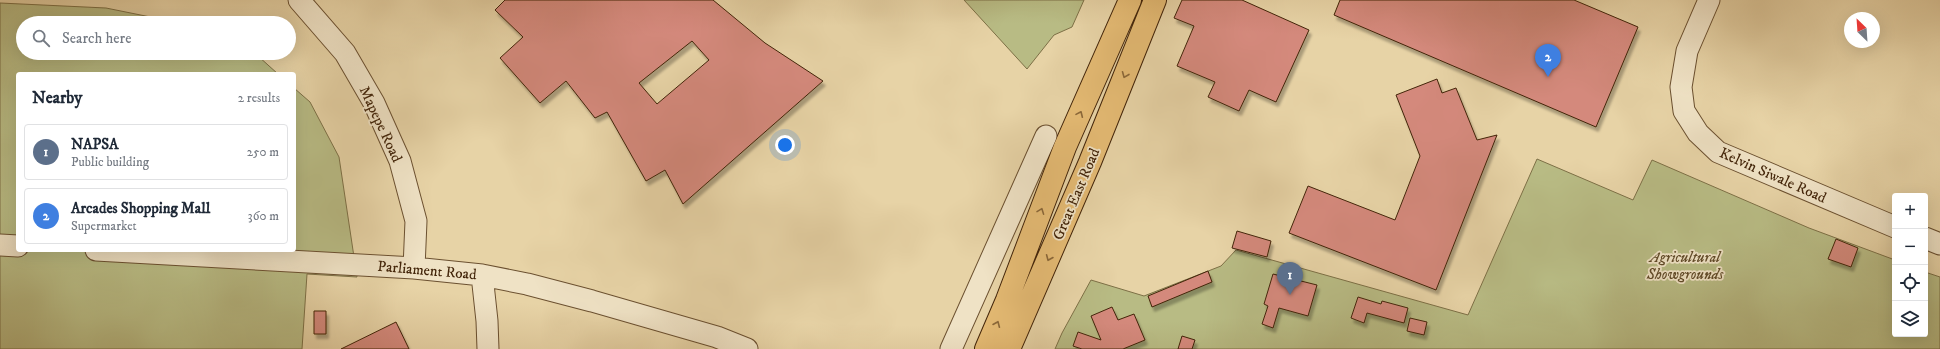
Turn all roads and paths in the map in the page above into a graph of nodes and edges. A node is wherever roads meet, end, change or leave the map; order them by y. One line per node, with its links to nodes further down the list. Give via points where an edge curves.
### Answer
1 (298, 0): 16 (street, Mapepe Road, via 345,53 374,103 400,162 416,221)
2 (1119, 0): 8 (main road, Great East Road, via 1099,54)
3 (1130, 0): 8 (main road, Great East Road)
4 (1155, 0): 7 (main road, Great East Road)
5 (1165, 0): 7 (main road, Great East Road, via 1155,23)
6 (1709, 0): 10 (street, Kelvin Siwale Road, via 1687,51 1681,87 1684,111 1698,133 1718,152)
7 (1140, 39): 22 (main road, Great East Road, one-way to 22)
8 (1095, 80): 21 (main road, Great East Road, one-way to 8, via 1065,147)
9 (1046, 136): 20 (street)
10 (1892, 226)
11 (1928, 239): 12 (street)
12 (1940, 244)
13 (0, 245): 14 (street)
14 (16, 246)
15 (131, 252): 16 (street, Parliament Road)
16 (414, 268): 17 (street, Parliament Road)
17 (482, 275): 18 (street); 19 (street, Parliament Road, via 592,301 717,337)
18 (488, 349)
19 (747, 349)
20 (952, 349)
21 (986, 349)
22 (1009, 349)

